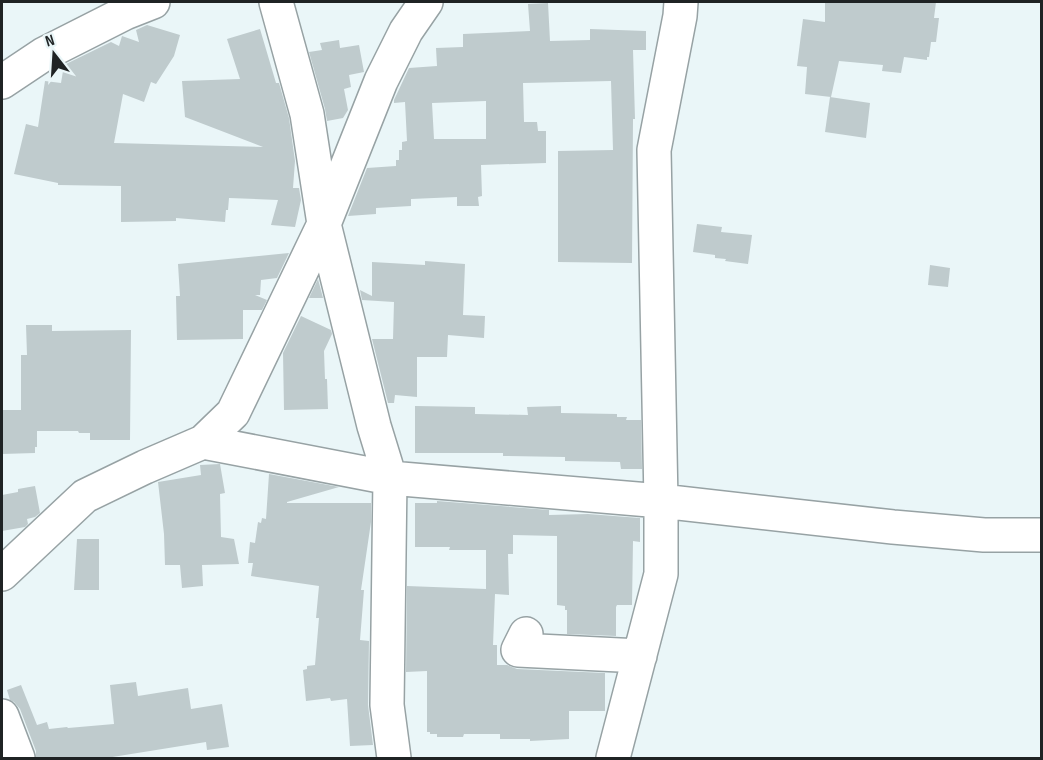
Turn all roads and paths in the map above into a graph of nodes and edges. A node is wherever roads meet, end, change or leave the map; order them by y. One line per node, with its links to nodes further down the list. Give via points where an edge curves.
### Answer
1 (153, 2): 5 (street, via 44,54)
2 (276, 2): 6 (street, via 307,114)
3 (426, 2): 6 (street, via 406,31 381,81)
4 (681, 2): 9 (street, via 654,150)
5 (2, 82)
6 (324, 224): 7 (street, via 233,413); 8 (street)
7 (203, 442): 8 (street); 11 (street, via 86,496)
8 (390, 478): 9 (street); 16 (street, via 387,705)
9 (661, 501): 10 (street, via 893,527 984,535); 13 (street, via 661,574)
10 (1041, 535)
11 (2, 574)
12 (526, 634): 13 (street, via 518,650)
13 (639, 656): 17 (street)
14 (2, 716): 15 (street)
15 (18, 759)
16 (394, 759)
17 (613, 759)

